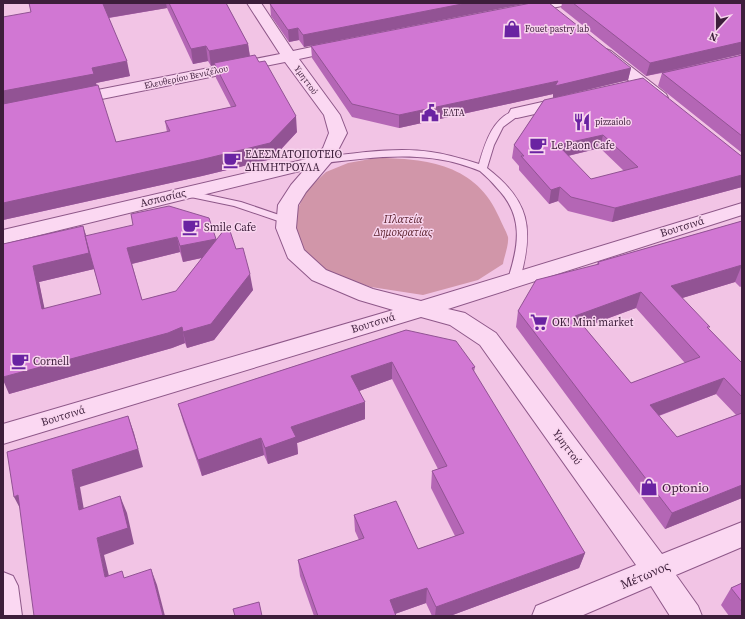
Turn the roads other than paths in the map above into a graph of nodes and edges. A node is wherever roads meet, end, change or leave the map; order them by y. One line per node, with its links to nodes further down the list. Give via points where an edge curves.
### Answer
1 (254, 3): 7 (street, Υμηττού)
2 (549, 4): 3 (street); 4 (street)
3 (507, 13)
4 (564, 20)
5 (351, 44): 7 (street, Ελευθερίου Βενιζέλου)
6 (594, 44): 8 (street)
7 (289, 56): 11 (street, Ελευθερίου Βενιζέλου); 14 (street, Υμηττού, via 332,115 338,133)
8 (650, 82): 9 (street); 12 (street)
9 (620, 89)
10 (584, 97): 13 (street)
11 (57, 103)
12 (672, 107)
13 (517, 113): 15 (lane, via 499,125 489,145)
14 (324, 160): 15 (lane, via 380,153 416,154 452,158); 16 (street, Ασπασίας); 18 (street, Υμηττού, via 298,189 288,205)
15 (482, 169): 20 (lane, via 497,181 514,201 523,225 523,251)
16 (184, 193): 18 (lane, via 236,203); 19 (street, Ασπασίας)
17 (742, 208): 20 (street, Βουτσινά)
18 (287, 221): 21 (street, Υμηττού, via 286,228 295,253 320,275 367,295)
19 (3, 237)
20 (514, 278): 21 (street, Βουτσινά)
21 (422, 309): 22 (street, Βουτσινά); 24 (street, Υμηττού, via 457,319 488,339)
22 (3, 434)
23 (742, 534): 24 (street, Μέτωνος)
24 (657, 571): 27 (street, Μέτωνος); 28 (street, Υμηττού)
25 (3, 586): 26 (street)
26 (7, 616)
27 (547, 616)
28 (687, 616)

